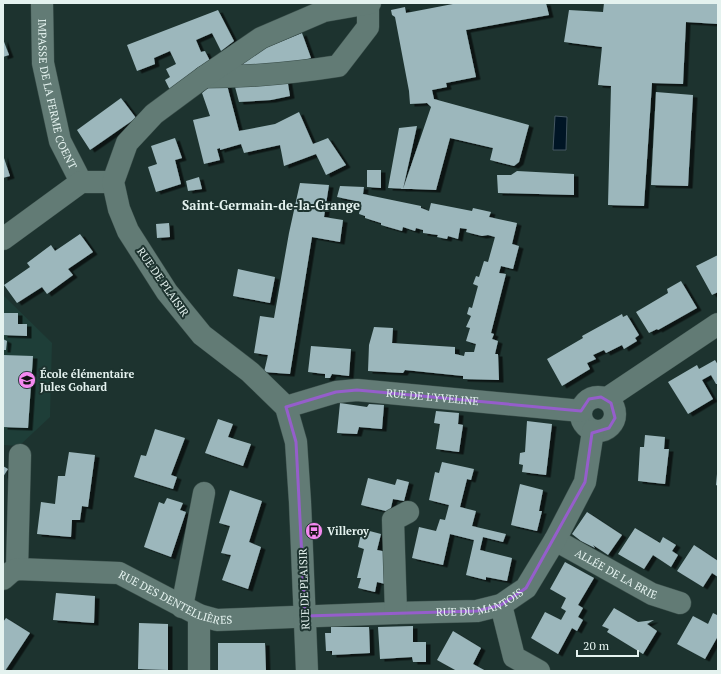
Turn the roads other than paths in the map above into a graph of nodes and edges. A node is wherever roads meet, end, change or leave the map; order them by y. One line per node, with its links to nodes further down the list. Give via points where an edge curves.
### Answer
1 (42, 3): 4 (street, IMPASSE DE LA FERME COENT, via 43,63 60,142)
2 (369, 3): 3 (street, via 324,11 261,38); 3 (street, via 368,27 338,66 237,77)
3 (204, 77): 5 (street, via 154,114 127,143)
4 (81, 182): 5 (street); 6 (street)
5 (113, 182): 9 (street, RUE DE PLAISIR, via 119,209 128,231 167,292 202,335 250,372)
6 (3, 239)
7 (718, 324): 8 (street)
8 (606, 399): 10 (street, via 589,399); 11 (street, via 614,407 613,423 604,431)
9 (286, 407): 10 (street, RUE DE L'YVELINE, via 336,392 357,390); 21 (street, RUE DE PLAISIR, via 296,442)
10 (581, 411): 11 (street, via 581,420)
11 (593, 431): 15 (street, RUE DU MANTOIS, via 586,482)
12 (20, 455): 16 (street)
13 (204, 493): 19 (street)
14 (408, 512): 20 (street, via 394,520)
15 (555, 540): 17 (street, ALLÉE DE LA BRIE, via 652,594); 18 (street, RUE DU MANTOIS, via 526,588)
16 (10, 574): 19 (street, RUE DES DENTELLIÈRES, via 119,573)
17 (680, 603)
18 (501, 605): 20 (street, RUE DU MANTOIS, via 477,611); 22 (street)
19 (190, 611): 21 (street, RUE DES DENTELLIÈRES, via 217,620); 23 (street)
20 (396, 613): 21 (street, RUE DU MANTOIS)
21 (305, 616): 24 (street, RUE DE PLAISIR)
22 (509, 664): 25 (street)
23 (199, 671)
24 (307, 671)
25 (539, 671)

